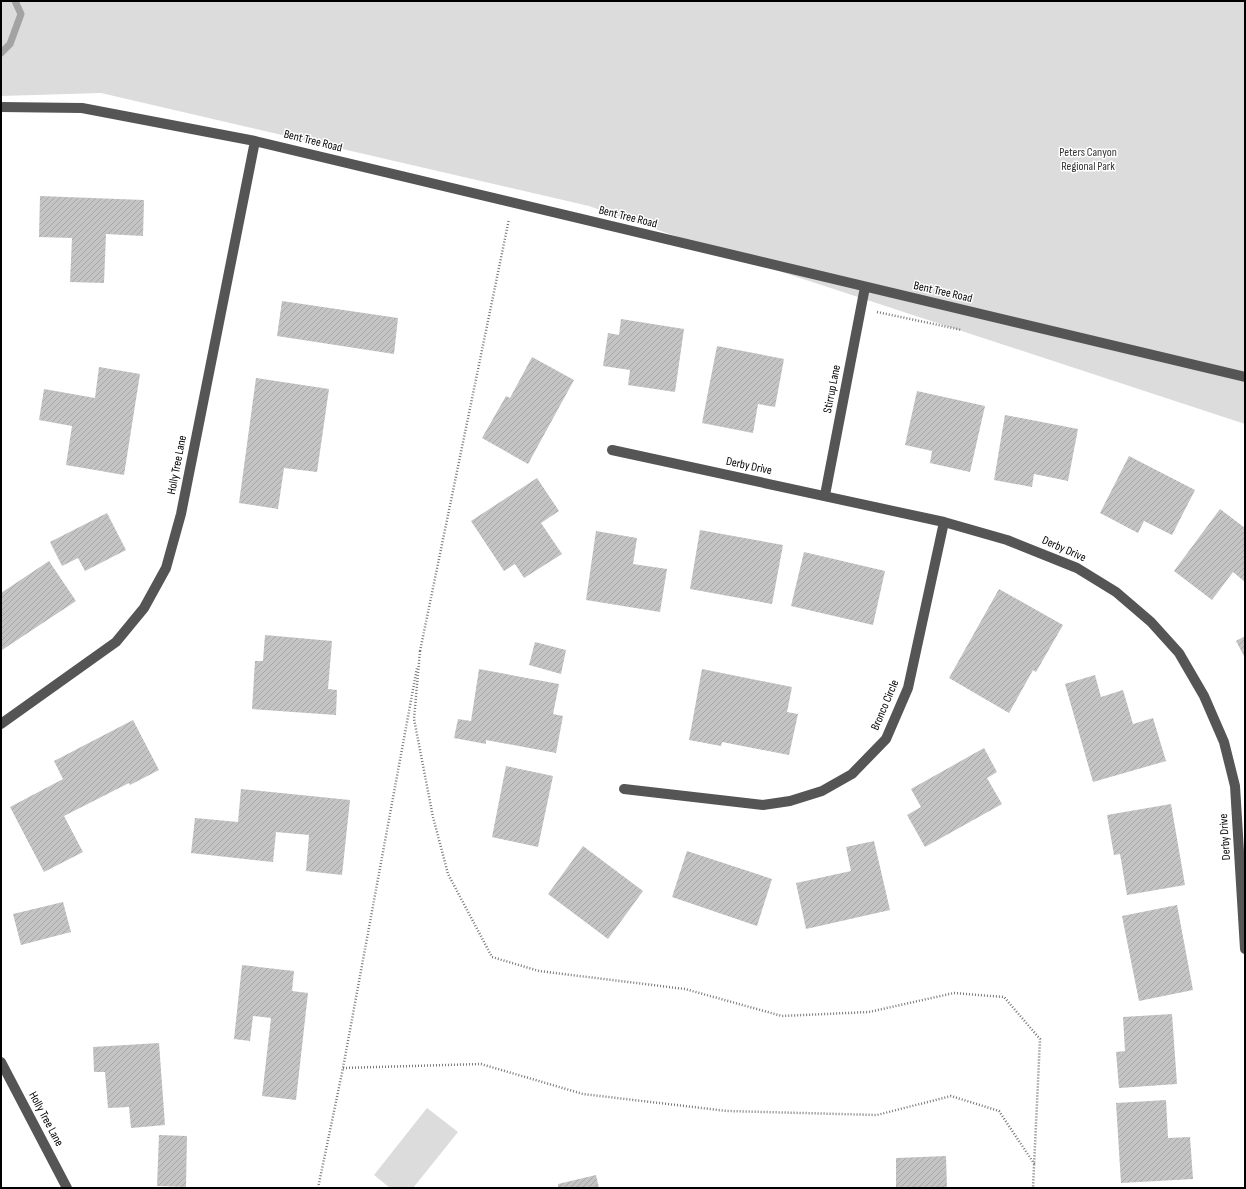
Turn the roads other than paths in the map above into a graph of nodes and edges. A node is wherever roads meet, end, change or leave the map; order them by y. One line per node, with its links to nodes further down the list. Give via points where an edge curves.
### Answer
1 (1, 107): 2 (street, Bent Tree Road, via 82,108)
2 (255, 141): 3 (street, Bent Tree Road); 8 (street, Holly Tree Lane, via 181,514 166,568 144,608 116,642)
3 (865, 287): 4 (street, Bent Tree Road); 6 (street, Stirrup Lane)
4 (1245, 377)
5 (612, 450): 6 (street, Derby Drive)
6 (825, 495): 7 (street, Derby Drive)
7 (944, 522): 9 (street, Bronco Circle, via 908,688 886,739 852,774 822,791 790,801 763,805); 10 (street, Derby Drive, via 1007,540 1077,568 1116,592 1151,622 1179,653 1204,696 1224,742 1235,786)
8 (1, 724)
9 (624, 789)
10 (1245, 949)
11 (1, 1062): 12 (street, Holly Tree Lane)
12 (68, 1188)

